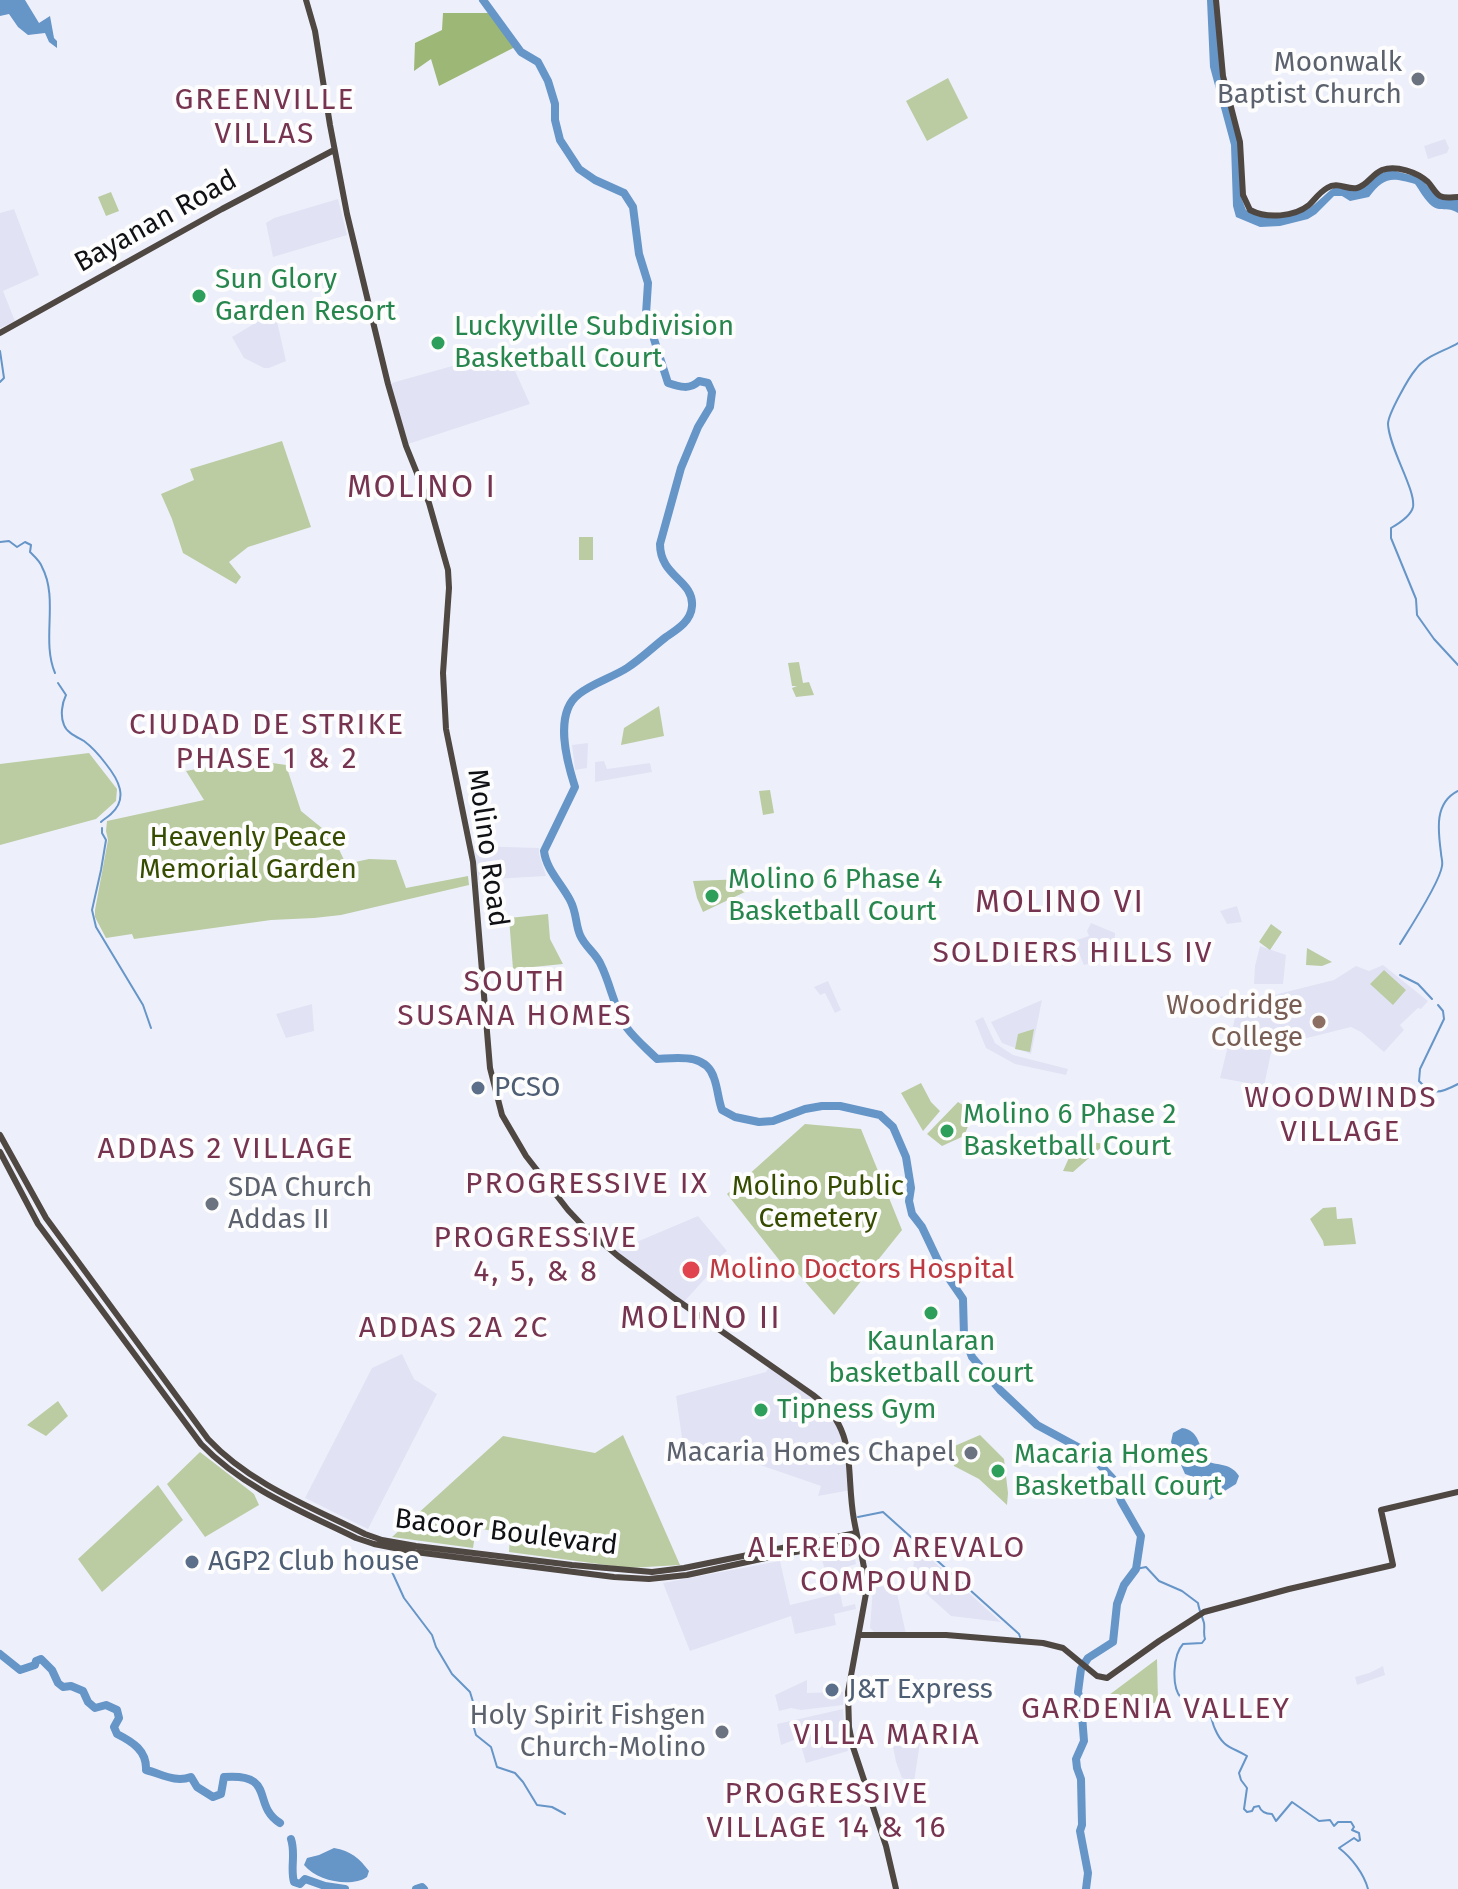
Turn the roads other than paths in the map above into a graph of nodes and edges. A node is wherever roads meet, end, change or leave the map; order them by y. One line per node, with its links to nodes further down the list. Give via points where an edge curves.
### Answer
1 (306, 0): 3 (main road, Molino Road)
2 (1216, 0): 4 (main road, via 1223,76 1250,210 1267,216 1293,212 1327,188 1355,189 1391,169 1410,171 1442,197)
3 (334, 150): 5 (main road, Bayanan Road); 9 (main road, Molino Road, via 400,428 448,570 446,729 473,862 490,1068 502,1115 526,1156 585,1228 829,1409 846,1444)
4 (1458, 197)
5 (0, 333)
6 (0, 1135): 10 (main road, Bacoor Boulevard, via 46,1218 208,1439 254,1477)
7 (0, 1152): 10 (main road, Bacoor Boulevard, via 38,1224 201,1444 243,1479 346,1533)
8 (1458, 1492): 13 (main road, via 1381,1510 1393,1565 1198,1616 1104,1679 1063,1648 1043,1643)
9 (856, 1533): 11 (main road, Molino Road); 12 (main road, Bacoor Boulevard)
10 (375, 1541): 12 (main road, Bacoor Boulevard)
11 (858, 1541): 12 (main road, Bacoor Boulevard); 13 (main road, Molino Road, via 867,1588)
12 (664, 1575)
13 (860, 1635): 14 (main road, Molino Road, via 848,1692 849,1727)
14 (896, 1889)

